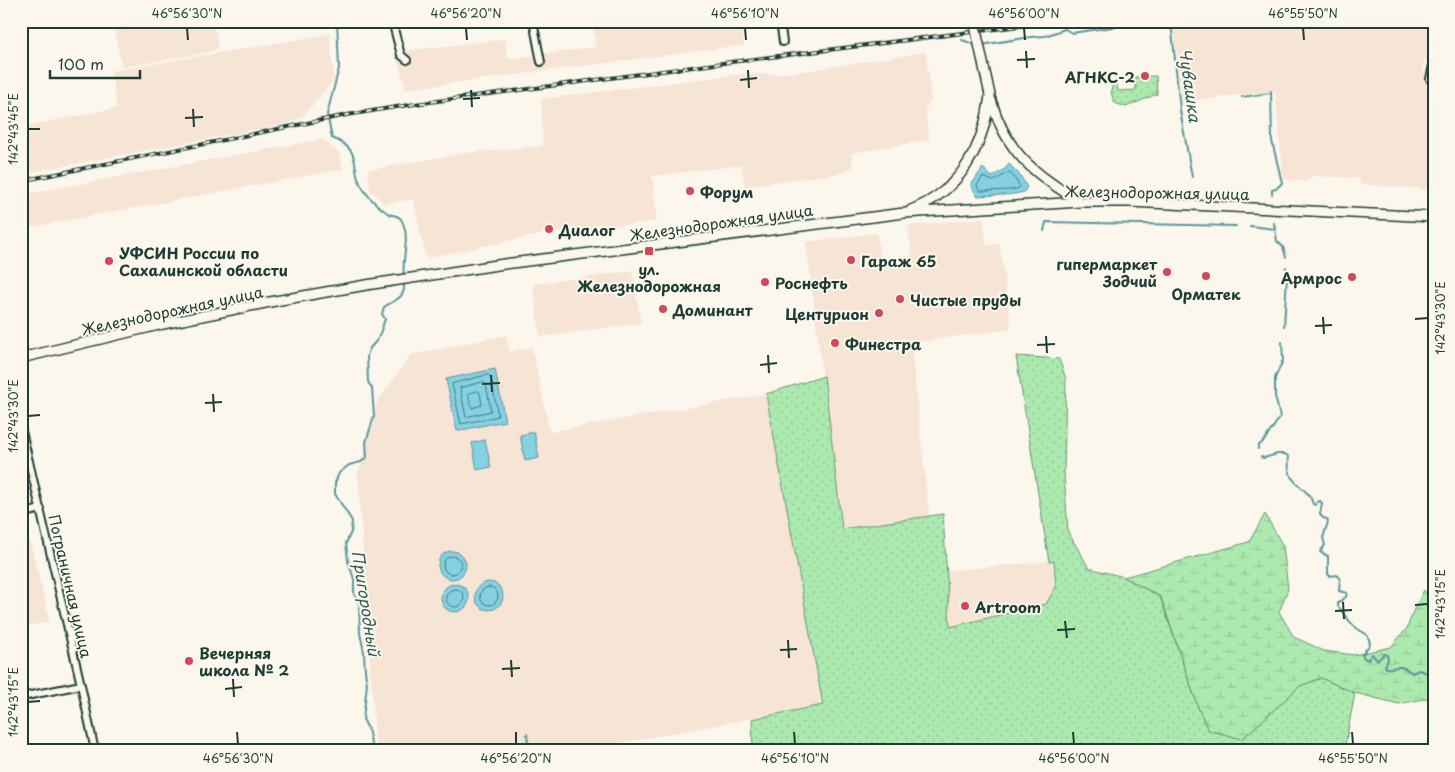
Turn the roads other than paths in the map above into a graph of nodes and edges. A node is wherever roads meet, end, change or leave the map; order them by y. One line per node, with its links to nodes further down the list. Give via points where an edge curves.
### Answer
1 (392, 21): 6 (street, via 401,55)
2 (534, 21): 8 (street)
3 (780, 21): 5 (street)
4 (974, 21): 10 (main road, bridge)
5 (783, 42)
6 (407, 60)
7 (1434, 60): 9 (street, via 1430,79)
8 (540, 62)
9 (1434, 84)
10 (990, 95): 11 (main road, via 996,116 1017,154 1049,183); 12 (main road, via 982,136 962,173 927,202)
11 (1080, 202): 12 (main road, Железнодорожная улица); 13 (main road, Железнодорожная улица)
12 (904, 213): 14 (main road, Железнодорожная улица, via 392,281 163,324)
13 (1434, 217)
14 (21, 358)
15 (21, 427): 16 (street, Пограничная улица)
16 (41, 509): 17 (street); 18 (street, Пограничная улица)
17 (21, 514)
18 (81, 685): 19 (street); 20 (street, Пограничная улица)
19 (21, 697)
20 (95, 751)

